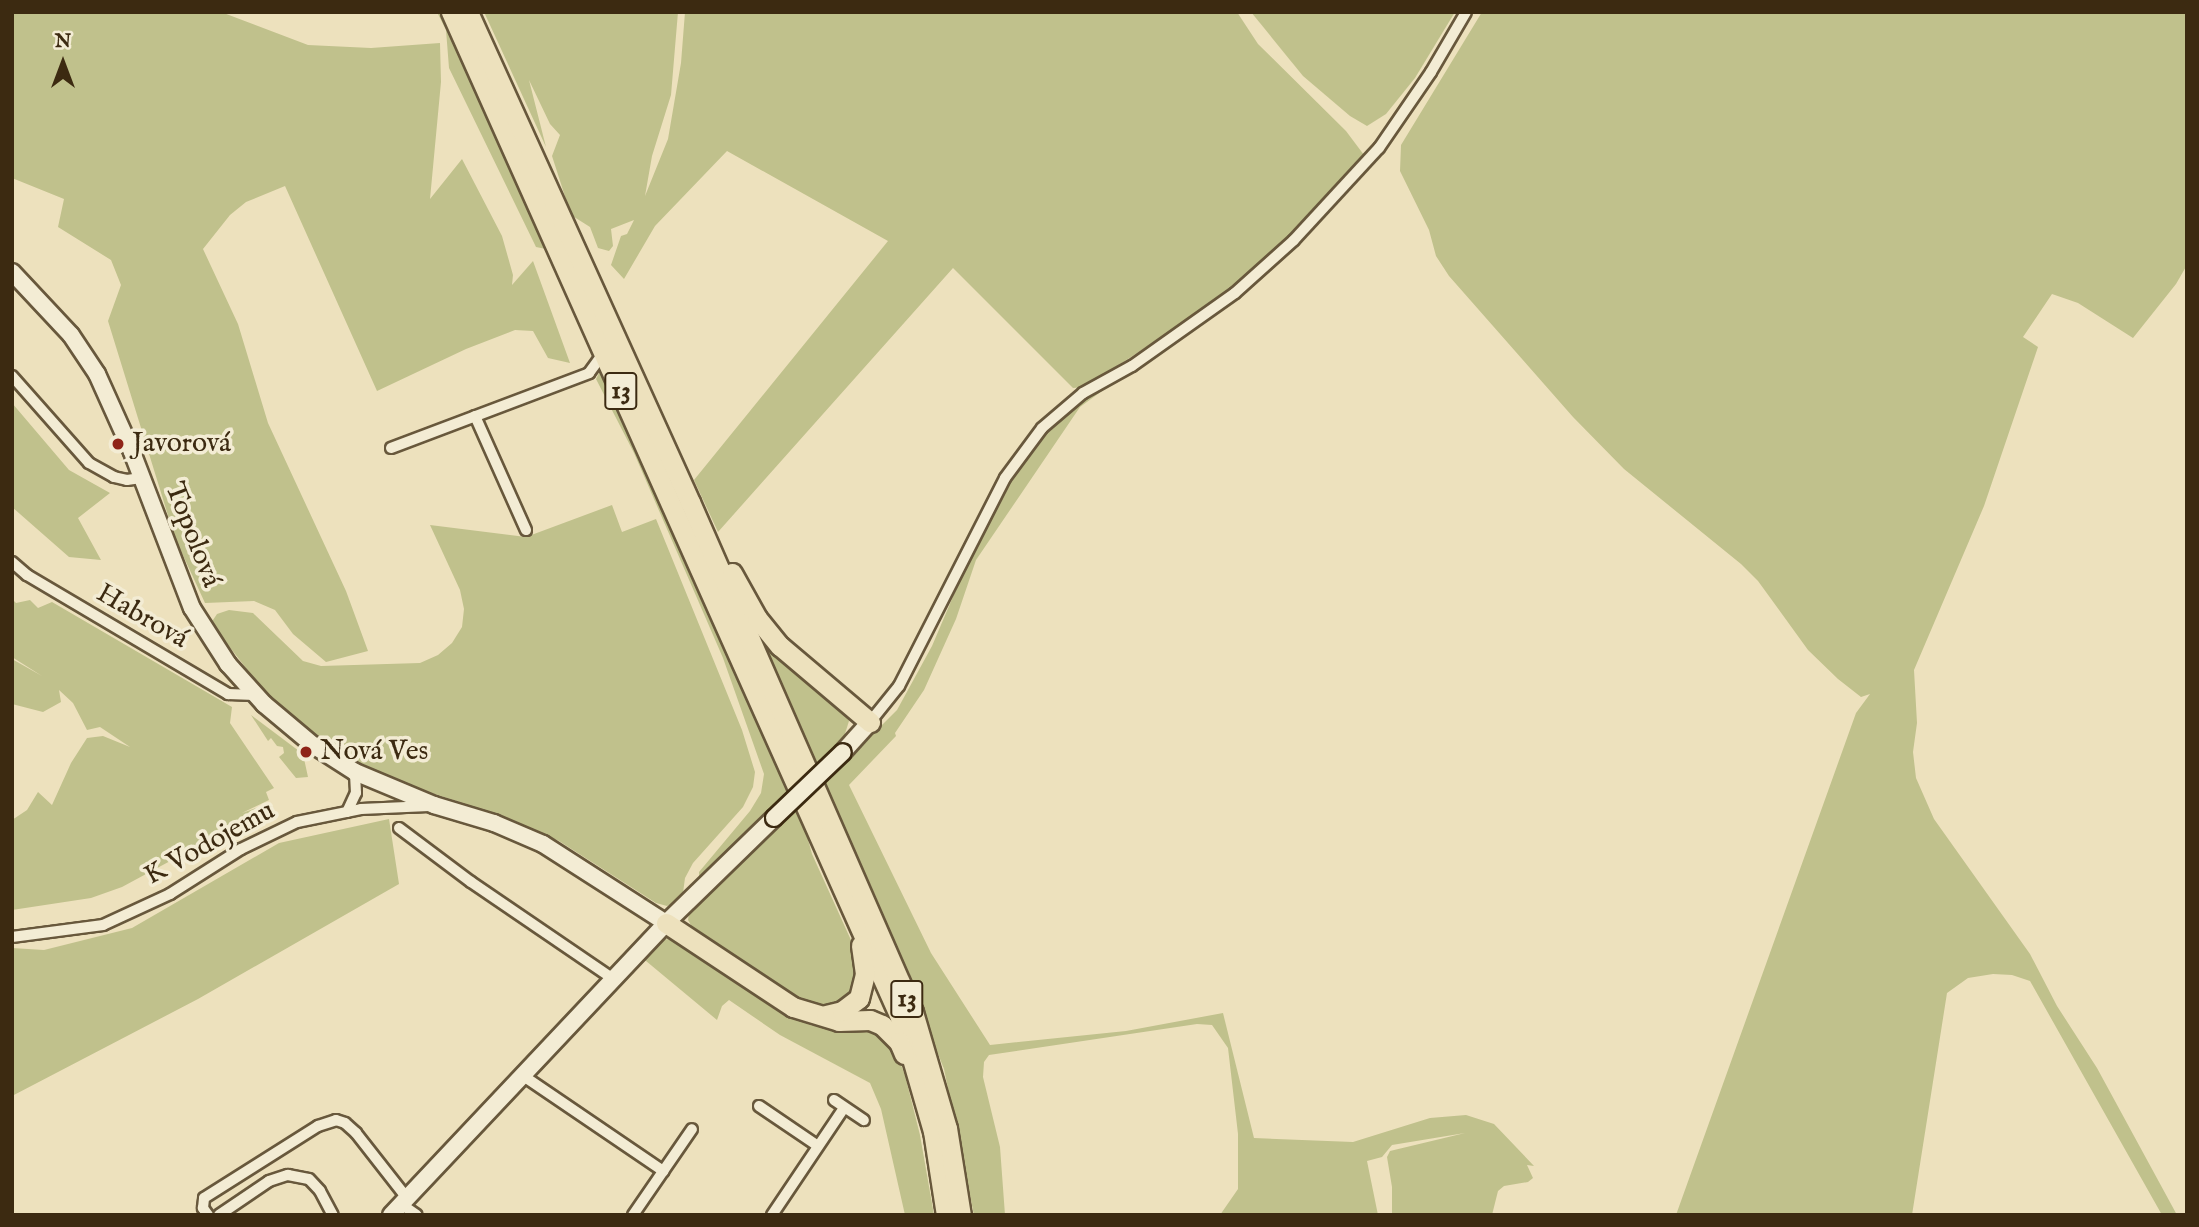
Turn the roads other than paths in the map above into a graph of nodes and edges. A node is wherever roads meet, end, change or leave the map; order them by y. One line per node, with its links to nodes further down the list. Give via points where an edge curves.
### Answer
1 (451, 12): 5 (highway, 13)
2 (468, 12): 10 (highway, 13)
3 (1466, 12): 14 (street, via 1379,148 1294,240 1234,293 1132,366 1083,393 1042,428 1006,478 899,686)
4 (12, 272): 9 (street, Topolová, via 71,335 97,374)
5 (604, 352): 7 (street, via 589,373); 17 (highway, 13)
6 (12, 376): 9 (street, via 89,463 114,477)
7 (475, 416): 8 (street); 11 (street)
8 (391, 448)
9 (141, 478): 13 (street, Topolová, via 195,614)
10 (690, 502): 14 (highway, via 757,618 780,646); 41 (highway, 13, via 913,1012 947,1128)
11 (526, 530)
12 (12, 562): 13 (street, Habrová, via 228,694)
13 (255, 695): 15 (street, Topolová)
14 (870, 722): 20 (street, bridge)
15 (355, 772): 16 (street, Topolová); 18 (street, via 356,793)
16 (433, 805): 18 (street, K Vodojemu); 20 (street, Topolová, via 494,823 543,845)
17 (810, 811): 23 (highway, via 817,845 859,938 865,974 859,998 851,1006); 40 (highway, 13, via 908,1041 933,1130)
18 (347, 812): 21 (street, K Vodojemu, via 298,822 241,849 170,894 103,925)
19 (399, 828): 22 (street)
20 (666, 923): 22 (street); 23 (highway, via 793,1007)
21 (12, 937)
22 (613, 979): 24 (street)
23 (819, 1016): 39 (highway, via 870,1020 899,1042 915,1089)
24 (522, 1075): 31 (street); 32 (street)
25 (834, 1100): 27 (street)
26 (759, 1106): 30 (street)
27 (844, 1108): 28 (street); 30 (street)
28 (864, 1120)
29 (692, 1129): 31 (street)
30 (818, 1146): 38 (street)
31 (663, 1171): 37 (street)
32 (400, 1205): 33 (street, via 356,1133 336,1121 318,1126 204,1198); 36 (street)
33 (208, 1215)
34 (219, 1215): 35 (street, via 269,1181 288,1175 309,1180)
35 (333, 1215)
36 (417, 1215)
37 (633, 1215)
38 (772, 1215)
39 (941, 1215)
40 (946, 1215)
41 (961, 1215)

